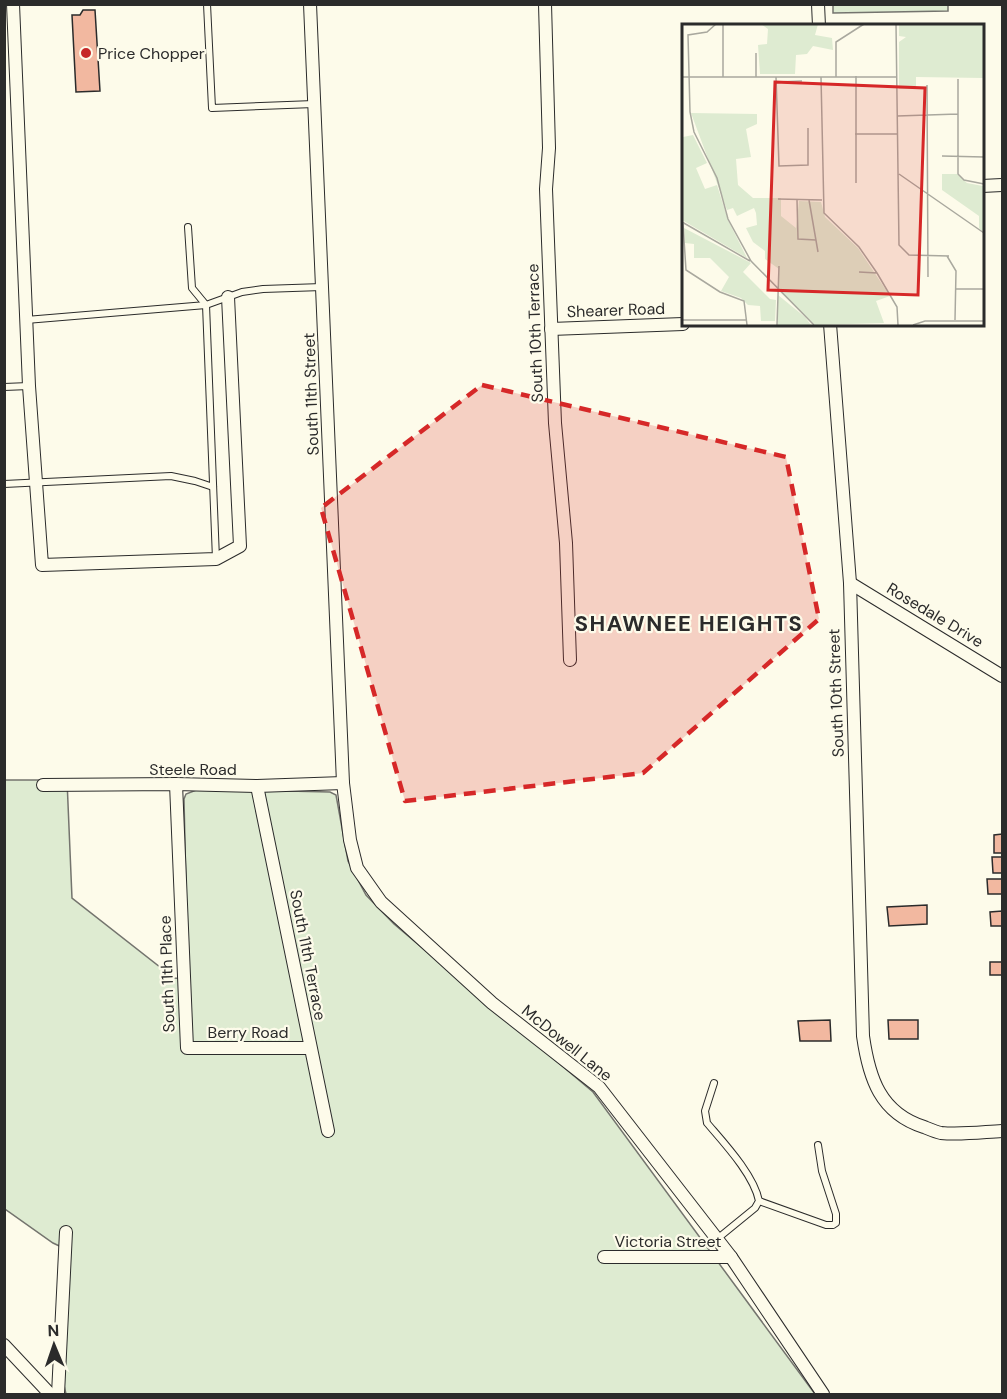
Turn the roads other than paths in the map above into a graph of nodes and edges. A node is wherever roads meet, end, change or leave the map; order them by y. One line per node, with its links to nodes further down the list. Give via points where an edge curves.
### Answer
1 (13, 4): 14 (street)
2 (207, 4): 7 (lane, via 212,108)
3 (310, 4): 7 (street, South 11th Street)
4 (545, 4): 17 (street, South 10th Terrace)
5 (818, 4): 6 (street)
6 (819, 24)
7 (315, 104): 11 (street, South 11th Street)
8 (1002, 184): 9 (street)
9 (983, 186)
10 (188, 227): 13 (lane, via 192,288)
11 (323, 286): 12 (lane, via 263,289); 27 (street, South 11th Street)
12 (228, 297): 13 (lane); 23 (street, via 240,546)
13 (206, 305): 14 (lane); 22 (lane)
14 (26, 320): 18 (street)
15 (682, 324): 17 (street, Shearer Road)
16 (830, 326): 24 (street, South 10th Street)
17 (551, 329): 25 (street, South 10th Terrace)
18 (29, 386): 19 (lane); 20 (street)
19 (4, 387)
20 (36, 482): 21 (lane); 22 (lane, via 171,476); 23 (street, via 42,565)
21 (4, 484)
22 (213, 487): 23 (lane)
23 (216, 559)
24 (850, 583): 26 (street, Rosedale Drive); 35 (street, South 10th Street, via 863,1036 867,1062 875,1086 886,1102 897,1115 914,1124 940,1133)
25 (570, 660)
26 (1002, 676)
27 (343, 783): 30 (street, Steele Road); 39 (street, McDowell Lane, via 357,868 381,902 492,1003 599,1087)
28 (176, 784): 29 (street, Steele Road); 30 (street, Steele Road); 31 (street, South 11th Place)
29 (43, 785)
30 (257, 786): 32 (street, South 11th Terrace)
31 (187, 1048): 32 (street, Berry Road)
32 (310, 1048): 34 (street, South 11th Terrace)
33 (714, 1083): 37 (lane, via 705,1112 707,1123 749,1177)
34 (328, 1131)
35 (1002, 1131)
36 (818, 1145): 37 (lane, via 836,1214 833,1225)
37 (759, 1201): 39 (lane)
38 (66, 1232): 44 (street)
39 (717, 1239): 41 (street, McDowell Lane)
40 (604, 1257): 41 (street, Victoria Street)
41 (731, 1257): 45 (street, McDowell Lane)
42 (4, 1345): 43 (street)
43 (50, 1395)
44 (58, 1395)
45 (823, 1395)

